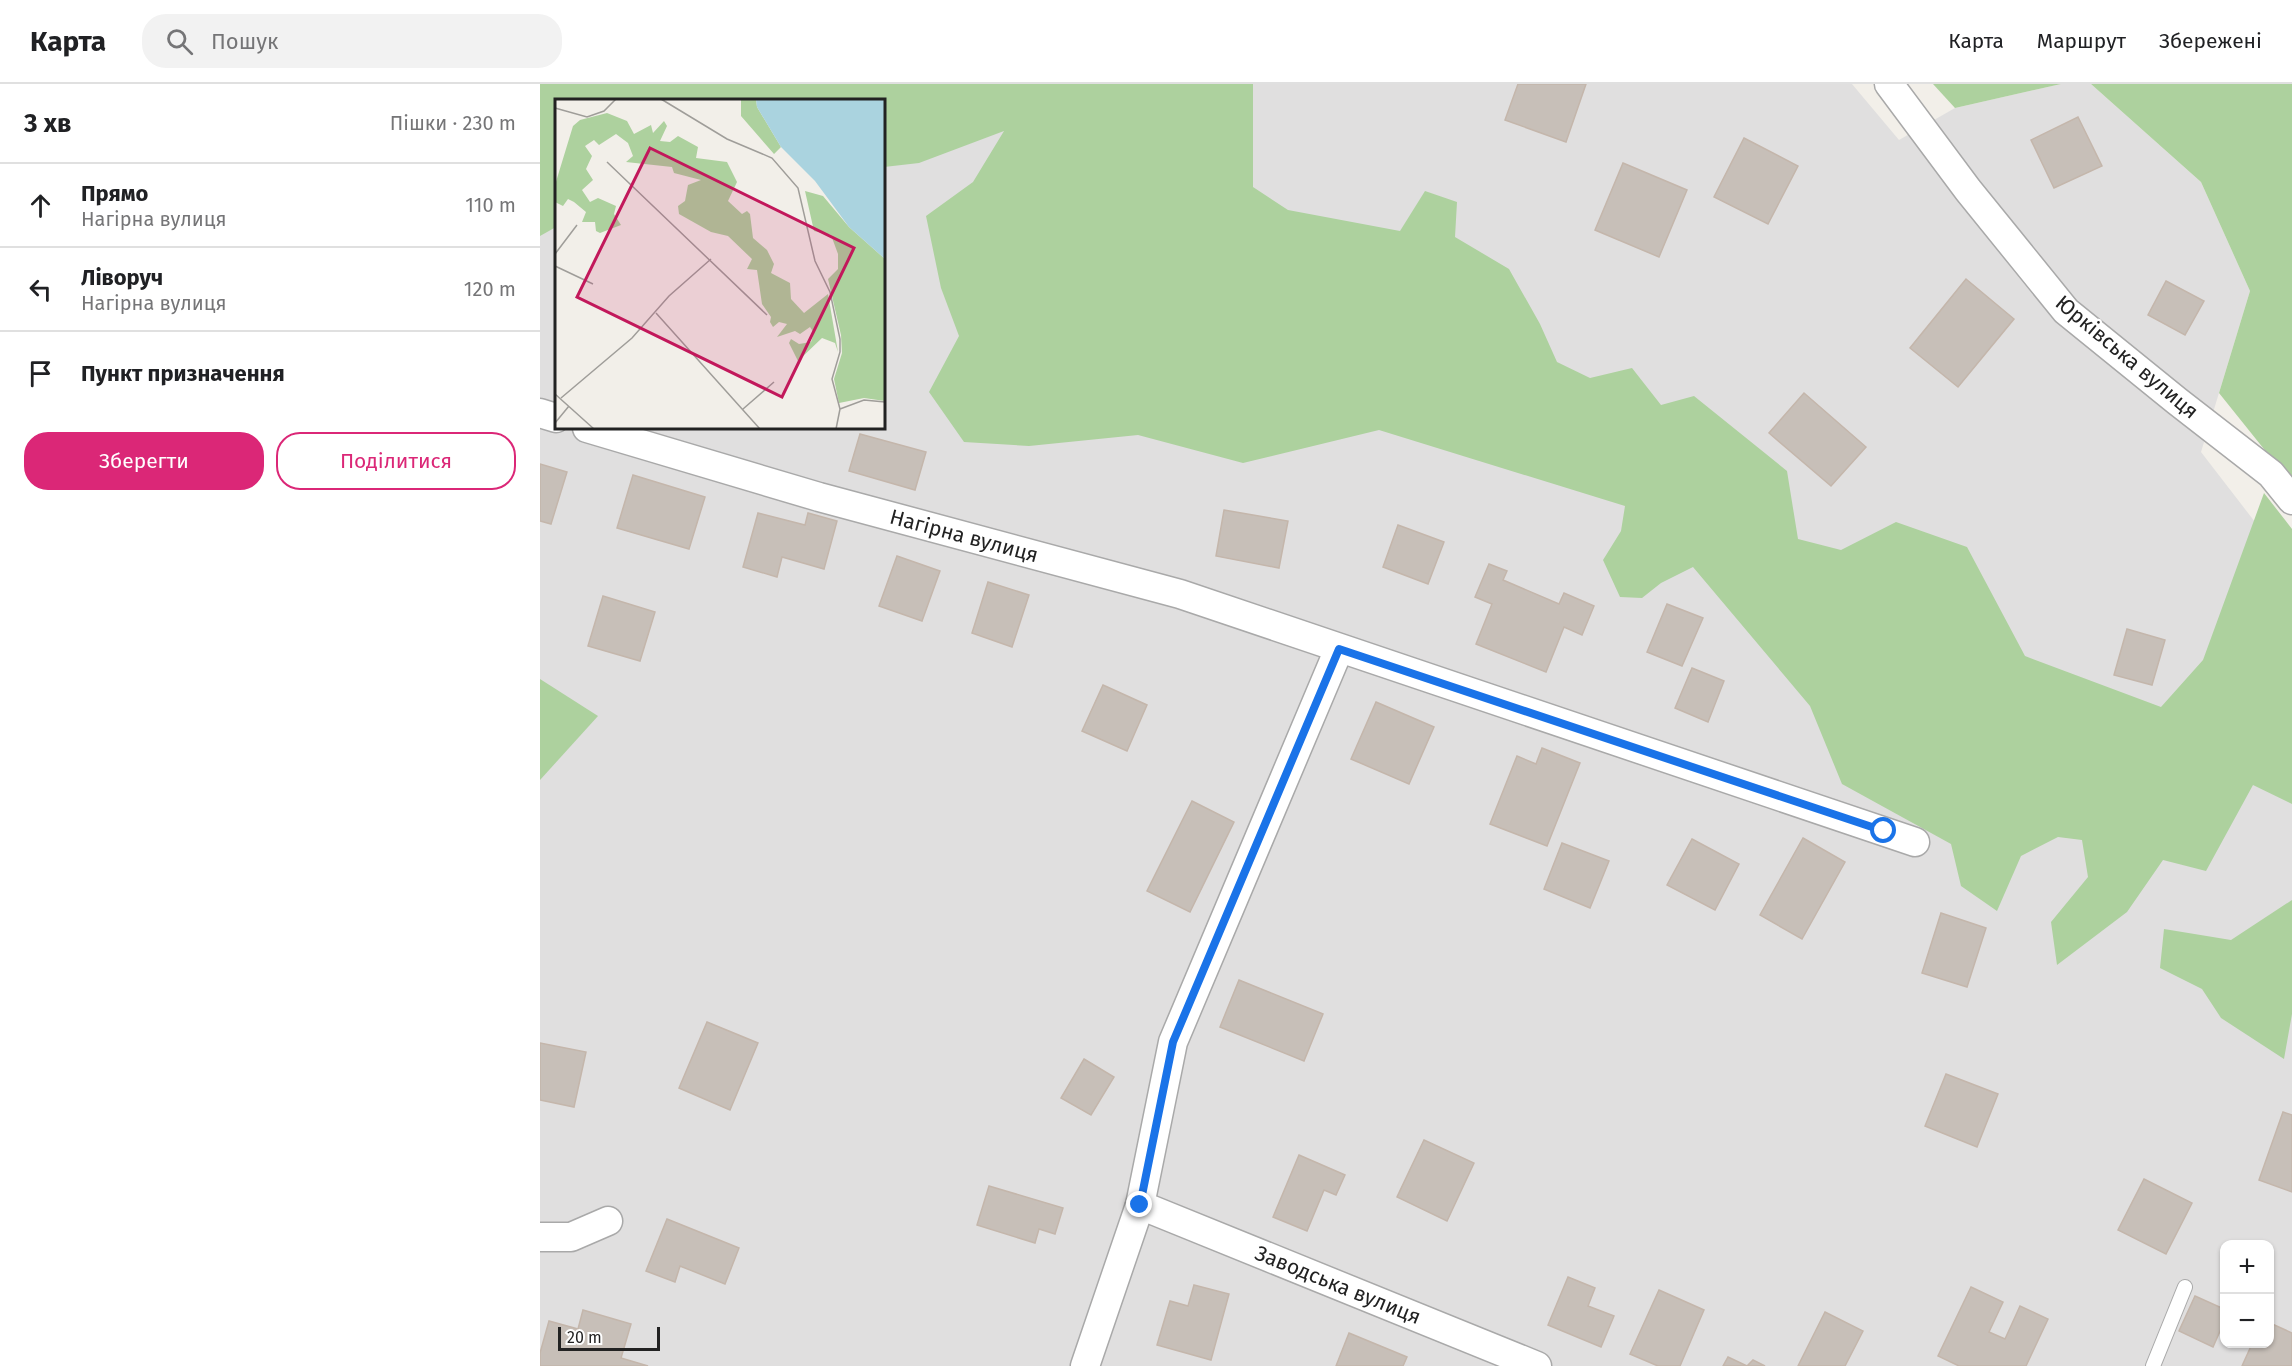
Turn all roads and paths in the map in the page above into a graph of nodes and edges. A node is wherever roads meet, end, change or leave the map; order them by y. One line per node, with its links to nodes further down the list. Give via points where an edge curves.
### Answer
1 (1889, 84): 5 (street, Юрківська вулиця, via 2066,311 2271,474)
2 (540, 413): 3 (street)
3 (555, 418)
4 (590, 429): 6 (street, Нагірна вулиця, via 819,497 1180,594)
5 (2292, 500)
6 (1339, 649): 7 (street, Нагірна вулиця); 8 (street, via 1173,1042)
7 (1915, 842)
8 (1140, 1205): 12 (street); 13 (street, Заводська вулиця)
9 (608, 1221): 10 (street, via 571,1237)
10 (540, 1237)
11 (2185, 1287): 14 (lane)
12 (1085, 1366)
13 (1537, 1366)
14 (2153, 1366)

